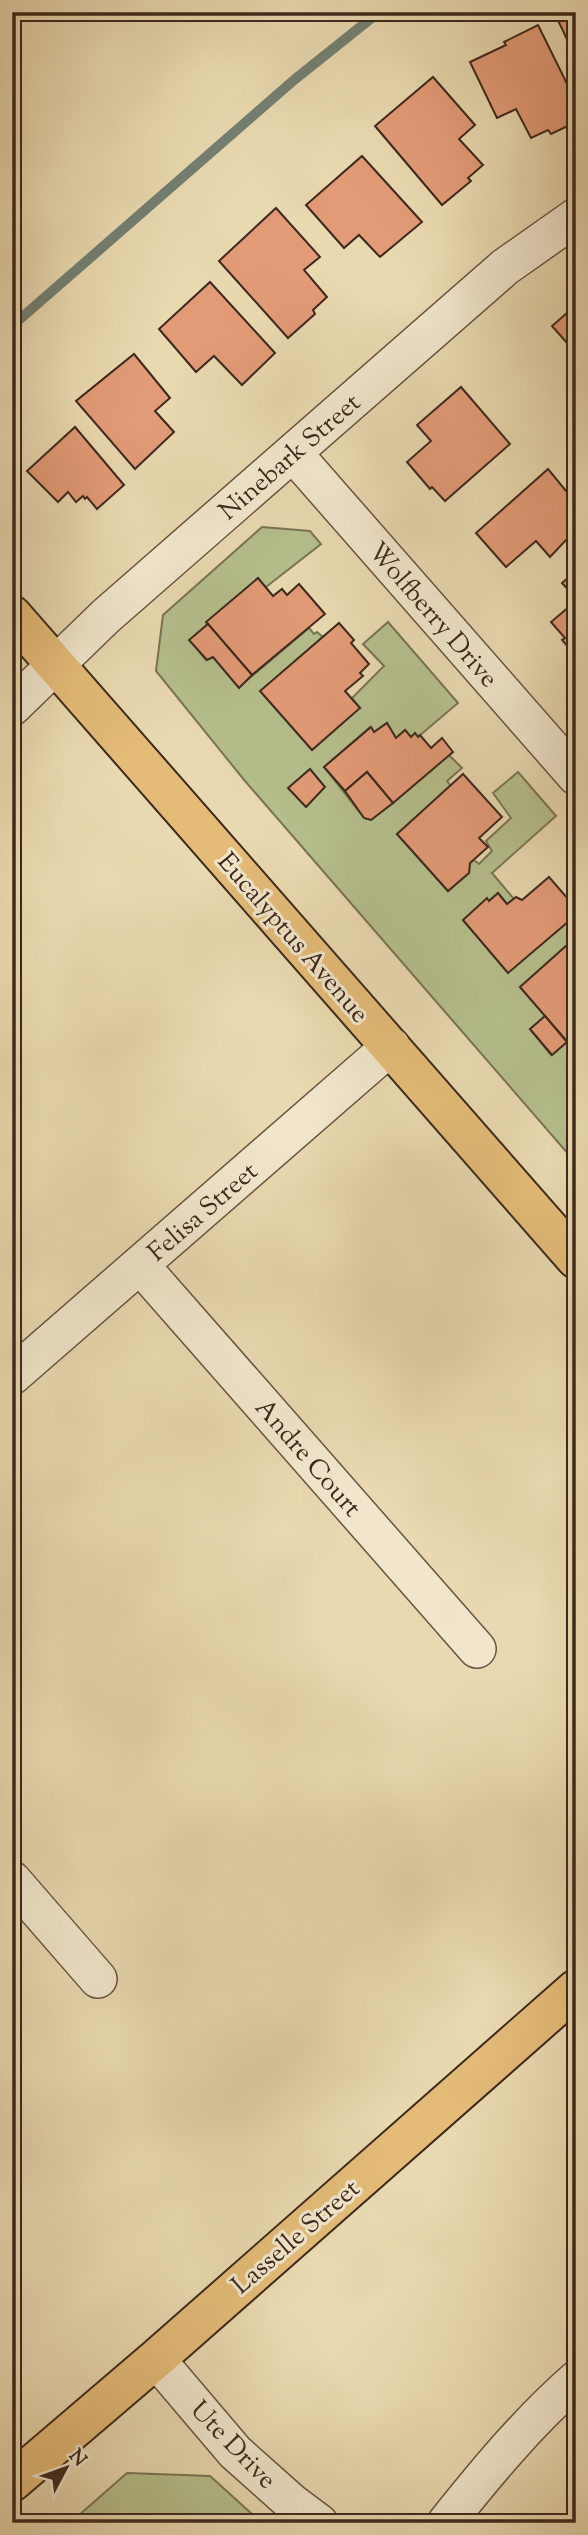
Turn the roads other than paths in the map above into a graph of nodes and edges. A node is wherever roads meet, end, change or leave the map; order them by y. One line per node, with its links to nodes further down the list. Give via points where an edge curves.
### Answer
1 (576, 217): 2 (street, Ninebark Street, via 505,267)
2 (293, 453): 4 (street, Ninebark Street); 6 (street, Wolfberry Drive)
3 (12, 615): 4 (main road, Eucalyptus Avenue)
4 (56, 664): 5 (street, Ninebark Street); 7 (main road, Eucalyptus Avenue)
5 (12, 707)
6 (576, 776)
7 (391, 1046): 8 (main road, Eucalyptus Avenue); 9 (street, Felisa Street)
8 (576, 1259)
9 (140, 1265): 10 (street, Felisa Street); 11 (street, Andre Court)
10 (12, 1376)
11 (477, 1649)
12 (12, 1880): 13 (street)
13 (98, 1979)
14 (576, 1989): 15 (main road, Lasselle Street)
15 (156, 2359): 17 (main road, Lasselle Street); 18 (street, Ute Drive, via 235,2452)
16 (576, 2380): 19 (street, via 493,2464)
17 (12, 2482)
18 (319, 2523)
19 (446, 2523)

